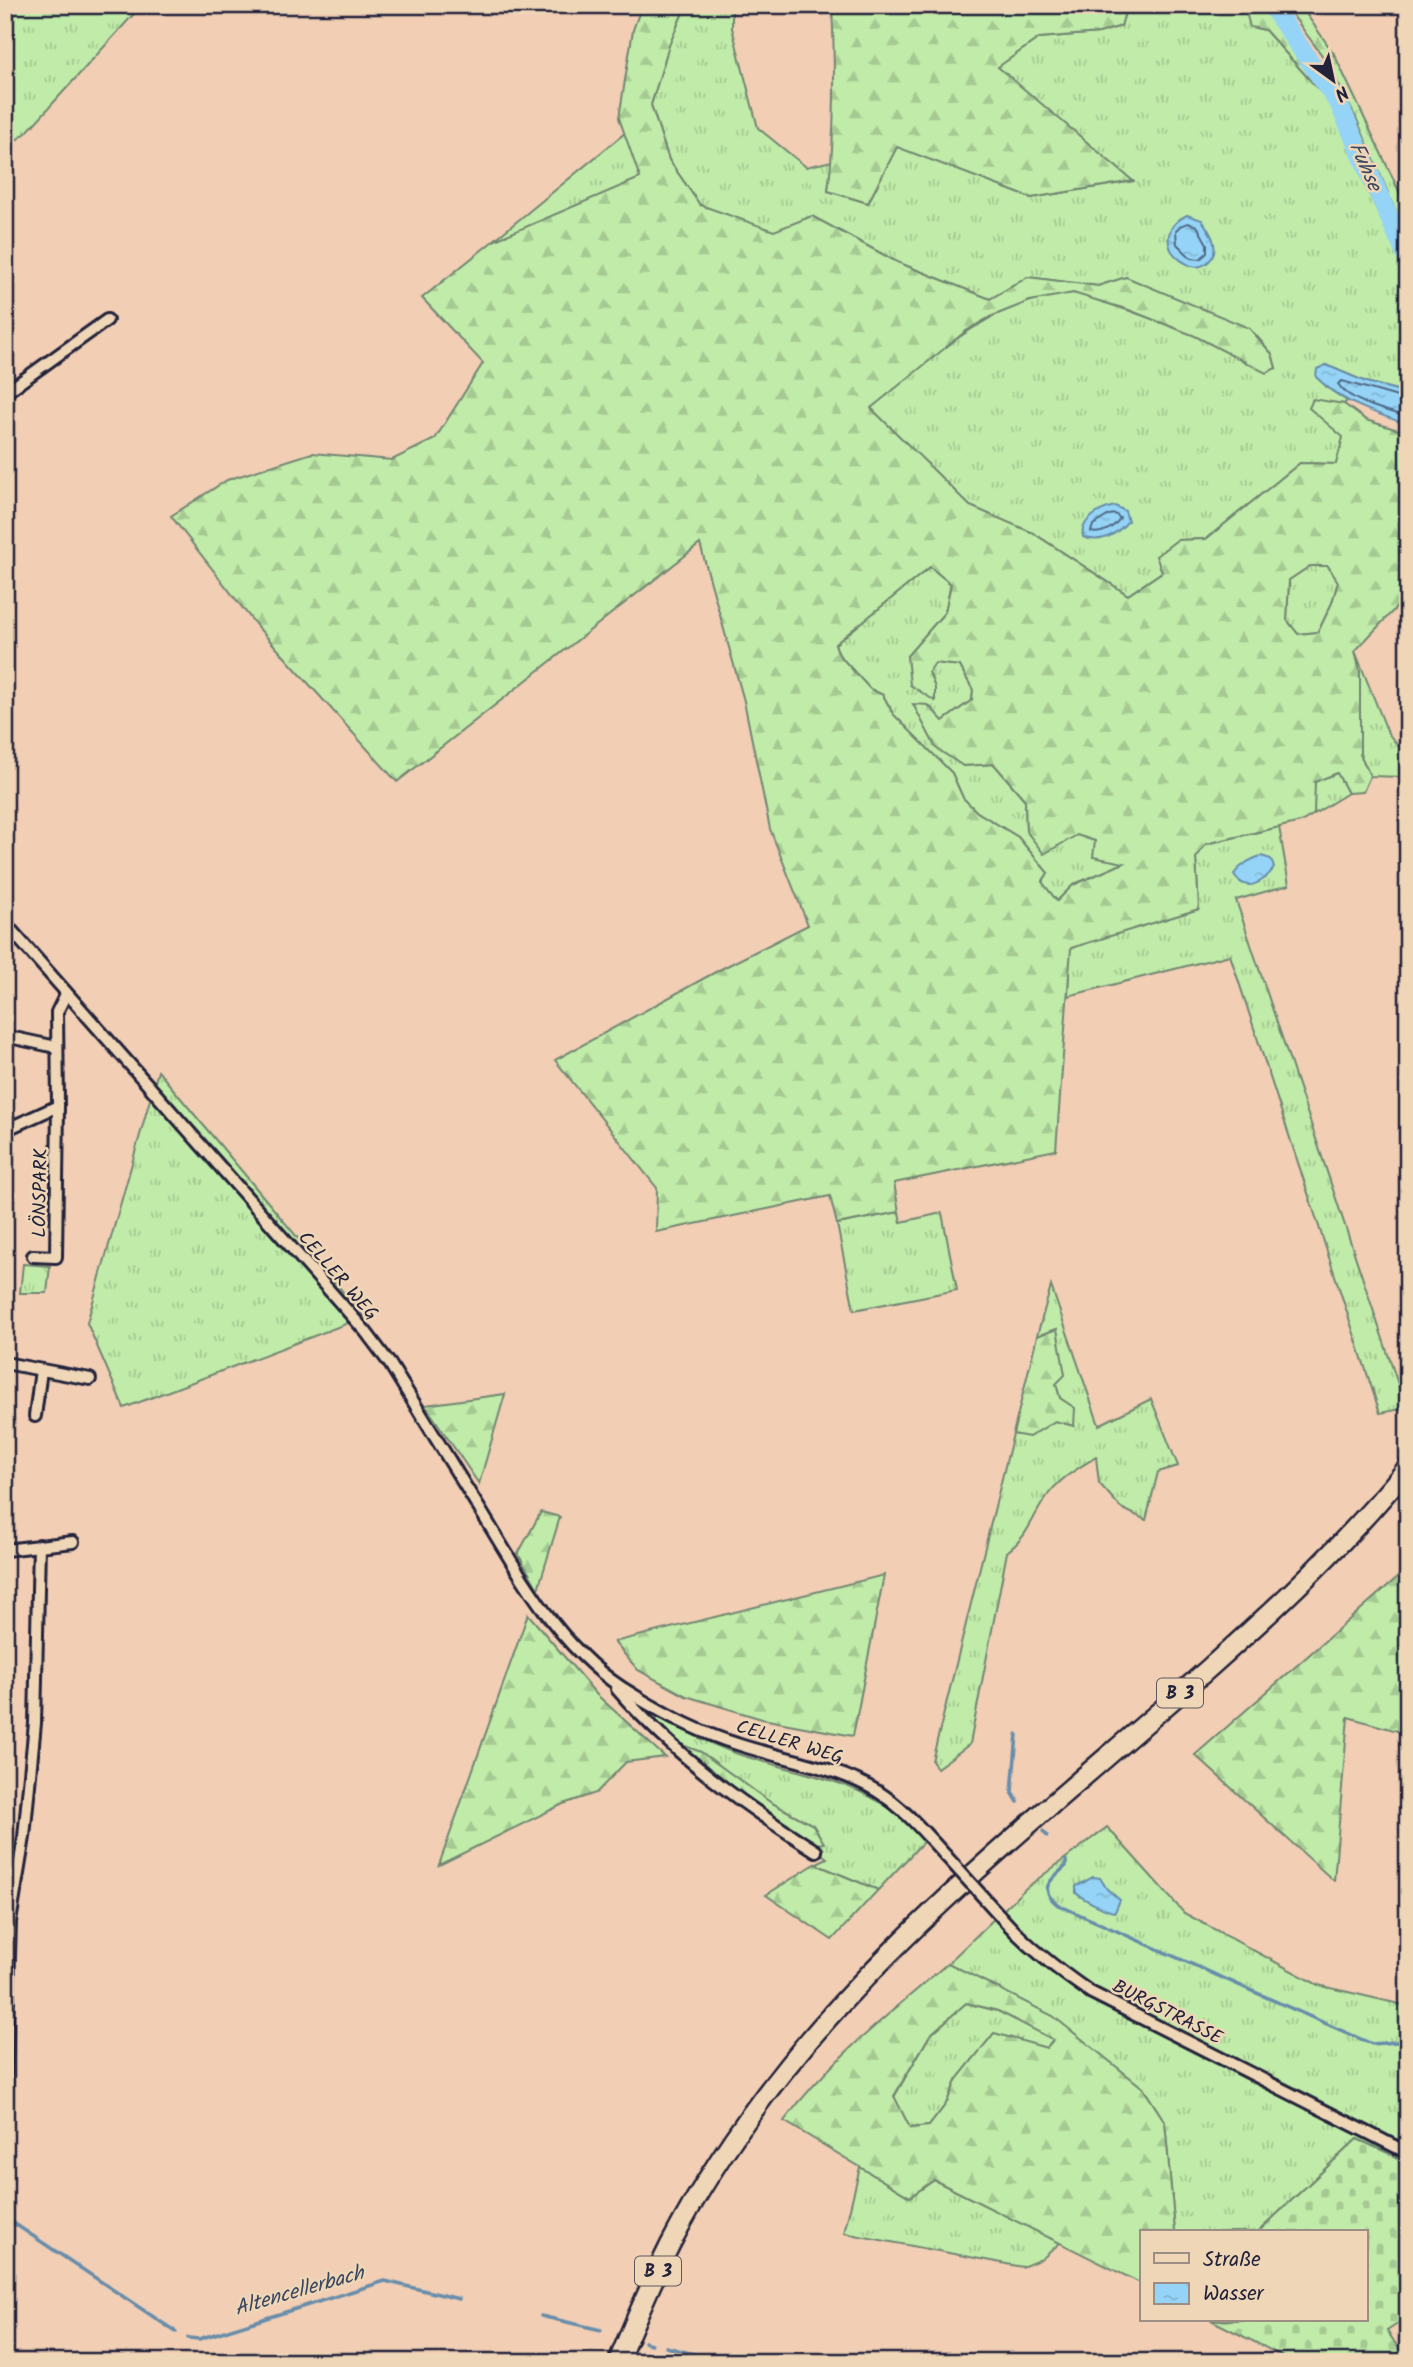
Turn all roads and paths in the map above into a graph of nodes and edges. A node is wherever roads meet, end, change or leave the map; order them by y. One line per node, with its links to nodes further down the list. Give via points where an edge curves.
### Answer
1 (107, 320): 2 (street)
2 (5, 393)
3 (5, 923): 4 (street, CELLER WEG)
4 (66, 994): 6 (street, LÖNSPARK, via 57,1013); 18 (street, CELLER WEG, via 366,1332 544,1611 565,1639)
5 (5, 1036): 6 (street)
6 (56, 1047): 7 (street, LÖNSPARK)
7 (58, 1106): 8 (street, LÖNSPARK); 9 (street, LÖNSPARK, via 56,1257)
8 (5, 1130)
9 (33, 1256)
10 (5, 1363): 11 (street)
11 (41, 1370): 12 (street); 13 (street)
12 (90, 1379)
13 (35, 1416)
14 (1408, 1467): 24 (highway, B 3, via 1314,1572 959,1887 839,2005 763,2098 697,2197)
15 (73, 1542): 16 (street)
16 (39, 1545): 17 (street); 21 (street, via 34,1723 24,1838)
17 (5, 1550)
18 (609, 1679): 19 (street, CELLER WEG, via 653,1729 706,1775); 20 (street, CELLER WEG, via 734,1744 858,1780 898,1805)
19 (816, 1852)
20 (946, 1856): 23 (street, BURGSTRASSE, bridge, via 1020,1938 1090,1992)
21 (8, 1923): 22 (street)
22 (5, 2093)
23 (1408, 2153)
24 (618, 2362)

